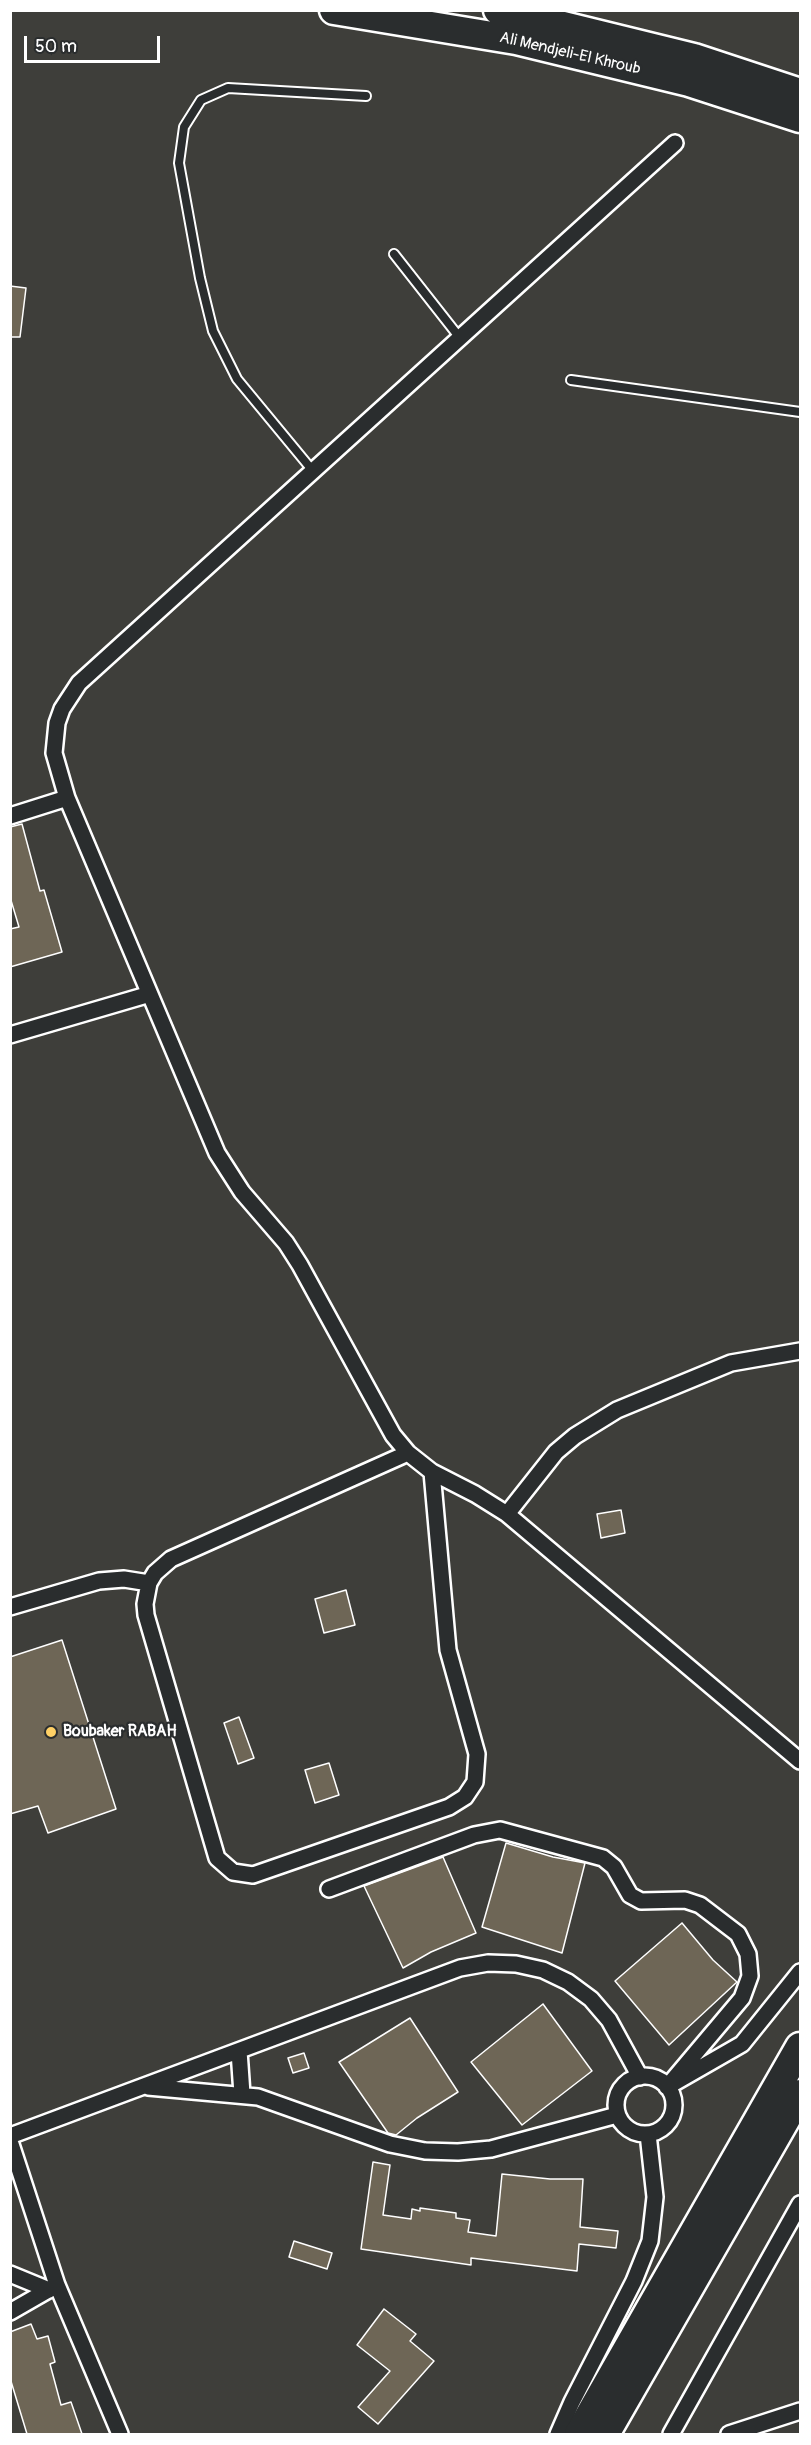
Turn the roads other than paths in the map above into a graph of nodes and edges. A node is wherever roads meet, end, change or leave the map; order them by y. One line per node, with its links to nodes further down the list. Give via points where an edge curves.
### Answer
1 (334, 10): 5 (highway, Ali Mendjeli-El Khroub, via 516,40 689,82)
2 (498, 10): 3 (highway, Ali Mendjeli-El Khroub, via 694,58)
3 (801, 93)
4 (366, 96): 11 (lane, via 228,88 201,100 184,127 179,163 213,331 237,379)
5 (801, 117)
6 (675, 143): 8 (street)
7 (394, 254): 8 (lane)
8 (460, 338): 11 (street)
9 (571, 380): 10 (lane)
10 (801, 412)
11 (313, 471): 12 (street, via 69,695 57,723 54,753)
12 (67, 798): 13 (street); 14 (street)
13 (10, 816)
14 (150, 994): 15 (street); 17 (street, via 223,1163 300,1264 393,1435)
15 (10, 1035)
16 (801, 1351): 19 (street, via 731,1362 617,1410 556,1452)
17 (408, 1453): 18 (street); 20 (street, via 171,1559)
18 (432, 1472): 19 (street); 20 (street, via 448,1650 478,1763 471,1790 449,1807 253,1875 227,1869 217,1858 146,1615)
19 (507, 1514): 22 (street)
20 (149, 1583): 21 (street, via 99,1581)
21 (10, 1607)
22 (801, 1761)
23 (329, 1889): 29 (street, via 474,1835 500,1830 597,1855 614,1867 626,1890 641,1901 685,1900 700,1905 738,1934 748,1954 750,1976 742,1998)
24 (801, 1972): 29 (street, via 742,2044)
25 (801, 2047): 43 (highway)
26 (239, 2051): 27 (street, via 460,1968 516,1964 543,1970 591,1999 609,2020); 28 (street); 30 (street)
27 (640, 2077): 29 (street, via 658,2079); 32 (street, via 626,2083 618,2094)
28 (142, 2086): 30 (street); 34 (street)
29 (667, 2087): 33 (street, via 674,2100 673,2114 661,2130)
30 (242, 2094): 32 (street, via 390,2144 447,2152 491,2150)
31 (801, 2094): 44 (highway)
32 (617, 2115): 33 (street, via 630,2130)
33 (648, 2134): 42 (street, via 655,2197 650,2241 634,2282)
34 (10, 2136)
35 (10, 2140): 38 (street)
36 (801, 2204): 45 (street)
37 (10, 2274): 38 (street)
38 (53, 2288): 39 (street); 41 (street)
39 (10, 2312)
40 (801, 2411): 46 (street)
41 (120, 2434)
42 (558, 2434)
43 (579, 2434)
44 (605, 2434)
45 (671, 2434)
46 (729, 2434)

